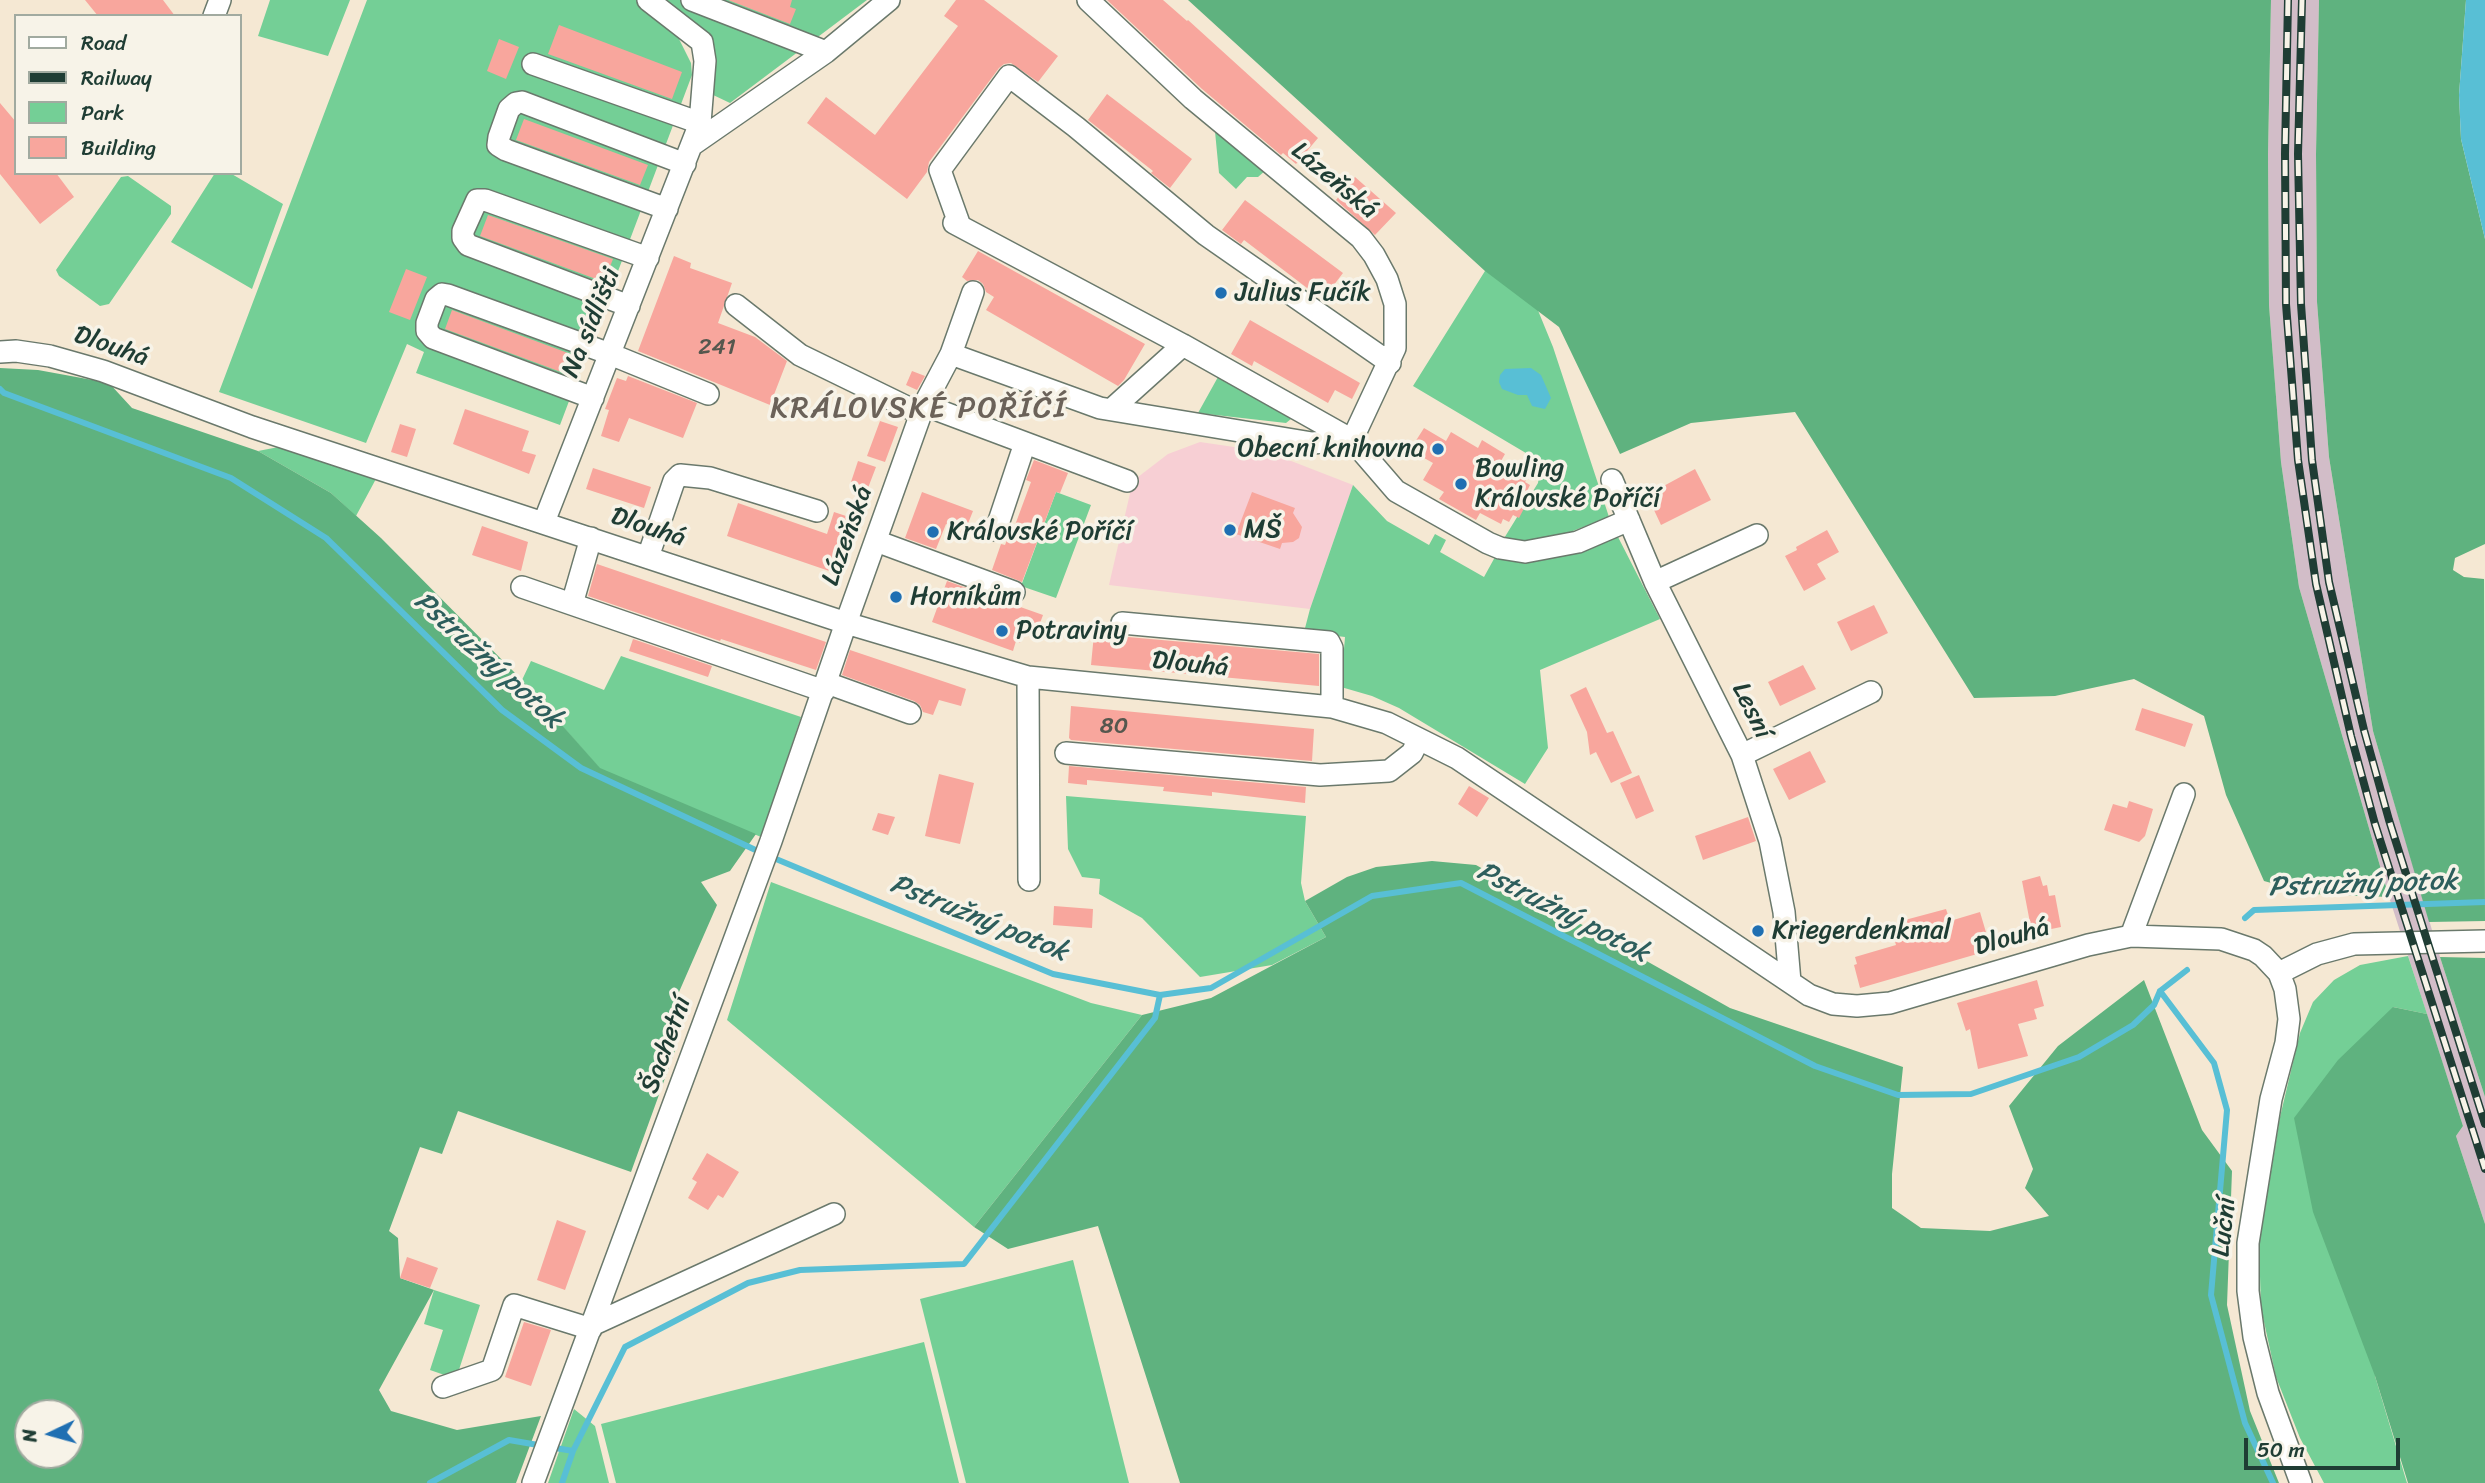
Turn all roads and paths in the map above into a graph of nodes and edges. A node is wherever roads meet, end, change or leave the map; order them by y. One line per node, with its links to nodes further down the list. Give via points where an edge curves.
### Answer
1 (648, 0): 7 (street, Na sídlišti, via 702,42)
2 (692, 0): 5 (street)
3 (889, 0): 5 (street)
4 (1088, 0): 18 (street, Lázeňská, via 1193,99 1361,238 1387,279 1395,304 1395,348)
5 (826, 52): 8 (street)
6 (533, 64): 7 (street)
7 (700, 124): 8 (street, Na sídlišti)
8 (689, 155): 9 (street, Na sídlišti); 9 (street, via 522,102 509,109 498,145)
9 (667, 209): 10 (street, Na sídlišti)
10 (648, 258): 13 (street, Na sídlišti); 13 (street, via 485,200 477,201 463,231 468,245)
11 (973, 292): 17 (street, Lázeňská)
12 (736, 305): 21 (street, via 800,355)
13 (629, 306): 16 (street, Na sídlišti)
14 (1183, 345): 18 (street, via 957,225 940,170 1009,76 1206,235); 22 (street); 23 (street)
15 (0, 352): 29 (street, Dlouhá, via 50,356 103,371 252,427)
16 (610, 354): 19 (street); 20 (street, Na sídlišti); 20 (street, via 448,295 436,299 427,331 433,338)
17 (951, 354): 21 (street, Lázeňská); 22 (street)
18 (1390, 363): 23 (street, Lázeňská)
19 (708, 394)
20 (593, 398): 29 (street, Na sídlišti)
21 (923, 410): 24 (street); 33 (street, Lázeňská)
22 (1112, 410): 23 (street, via 1312,443)
23 (1352, 440): 28 (street, via 1396,491 1500,548 1525,552 1577,542)
24 (1025, 443): 26 (street); 30 (street)
25 (1612, 480): 28 (street, Lesní)
26 (1127, 481)
27 (817, 511): 34 (street, via 710,478 680,475)
28 (1629, 520): 35 (street, Lesní)
29 (544, 522): 32 (street, Dlouhá)
30 (996, 530)
31 (1757, 536): 35 (street)
32 (591, 538): 34 (street, Dlouhá); 38 (street)
33 (876, 541): 37 (street); 39 (street, Lázeňská)
34 (648, 557): 39 (street, Dlouhá)
35 (1655, 582): 48 (street, Lesní)
36 (522, 587): 38 (street)
37 (1014, 592)
38 (572, 604): 42 (street)
39 (846, 623): 41 (street, Dlouhá); 42 (street, Šachetní)
40 (1122, 623): 44 (street, via 1329,642)
41 (1028, 677): 44 (street, Dlouhá); 50 (street)
42 (825, 687): 45 (street); 56 (street, Šachetní)
43 (1871, 692): 48 (street)
44 (1332, 707): 46 (street, Dlouhá, via 1387,723)
45 (910, 713)
46 (1419, 739): 47 (street, via 1412,753 1389,771 1320,775); 54 (street, Dlouhá, via 1457,758)
47 (1066, 753)
48 (1742, 755): 54 (street, Lesní, via 1770,841 1784,912)
49 (2184, 794): 51 (street)
50 (1029, 880)
51 (2131, 936): 53 (street, Dlouhá, via 2233,941 2263,956); 54 (street, Dlouhá, via 1890,1003 1833,1004)
52 (2485, 941): 53 (street, via 2354,944 2317,954)
53 (2279, 973): 59 (street, Luční, via 2289,1006 2288,1033 2271,1099 2248,1243 2248,1291 2268,1393)
54 (1790, 982)
55 (834, 1214): 56 (street)
56 (592, 1327): 57 (street, via 514,1306 492,1370); 58 (street, Šachetní)
57 (443, 1387)
58 (533, 1483)
59 (2301, 1483)

